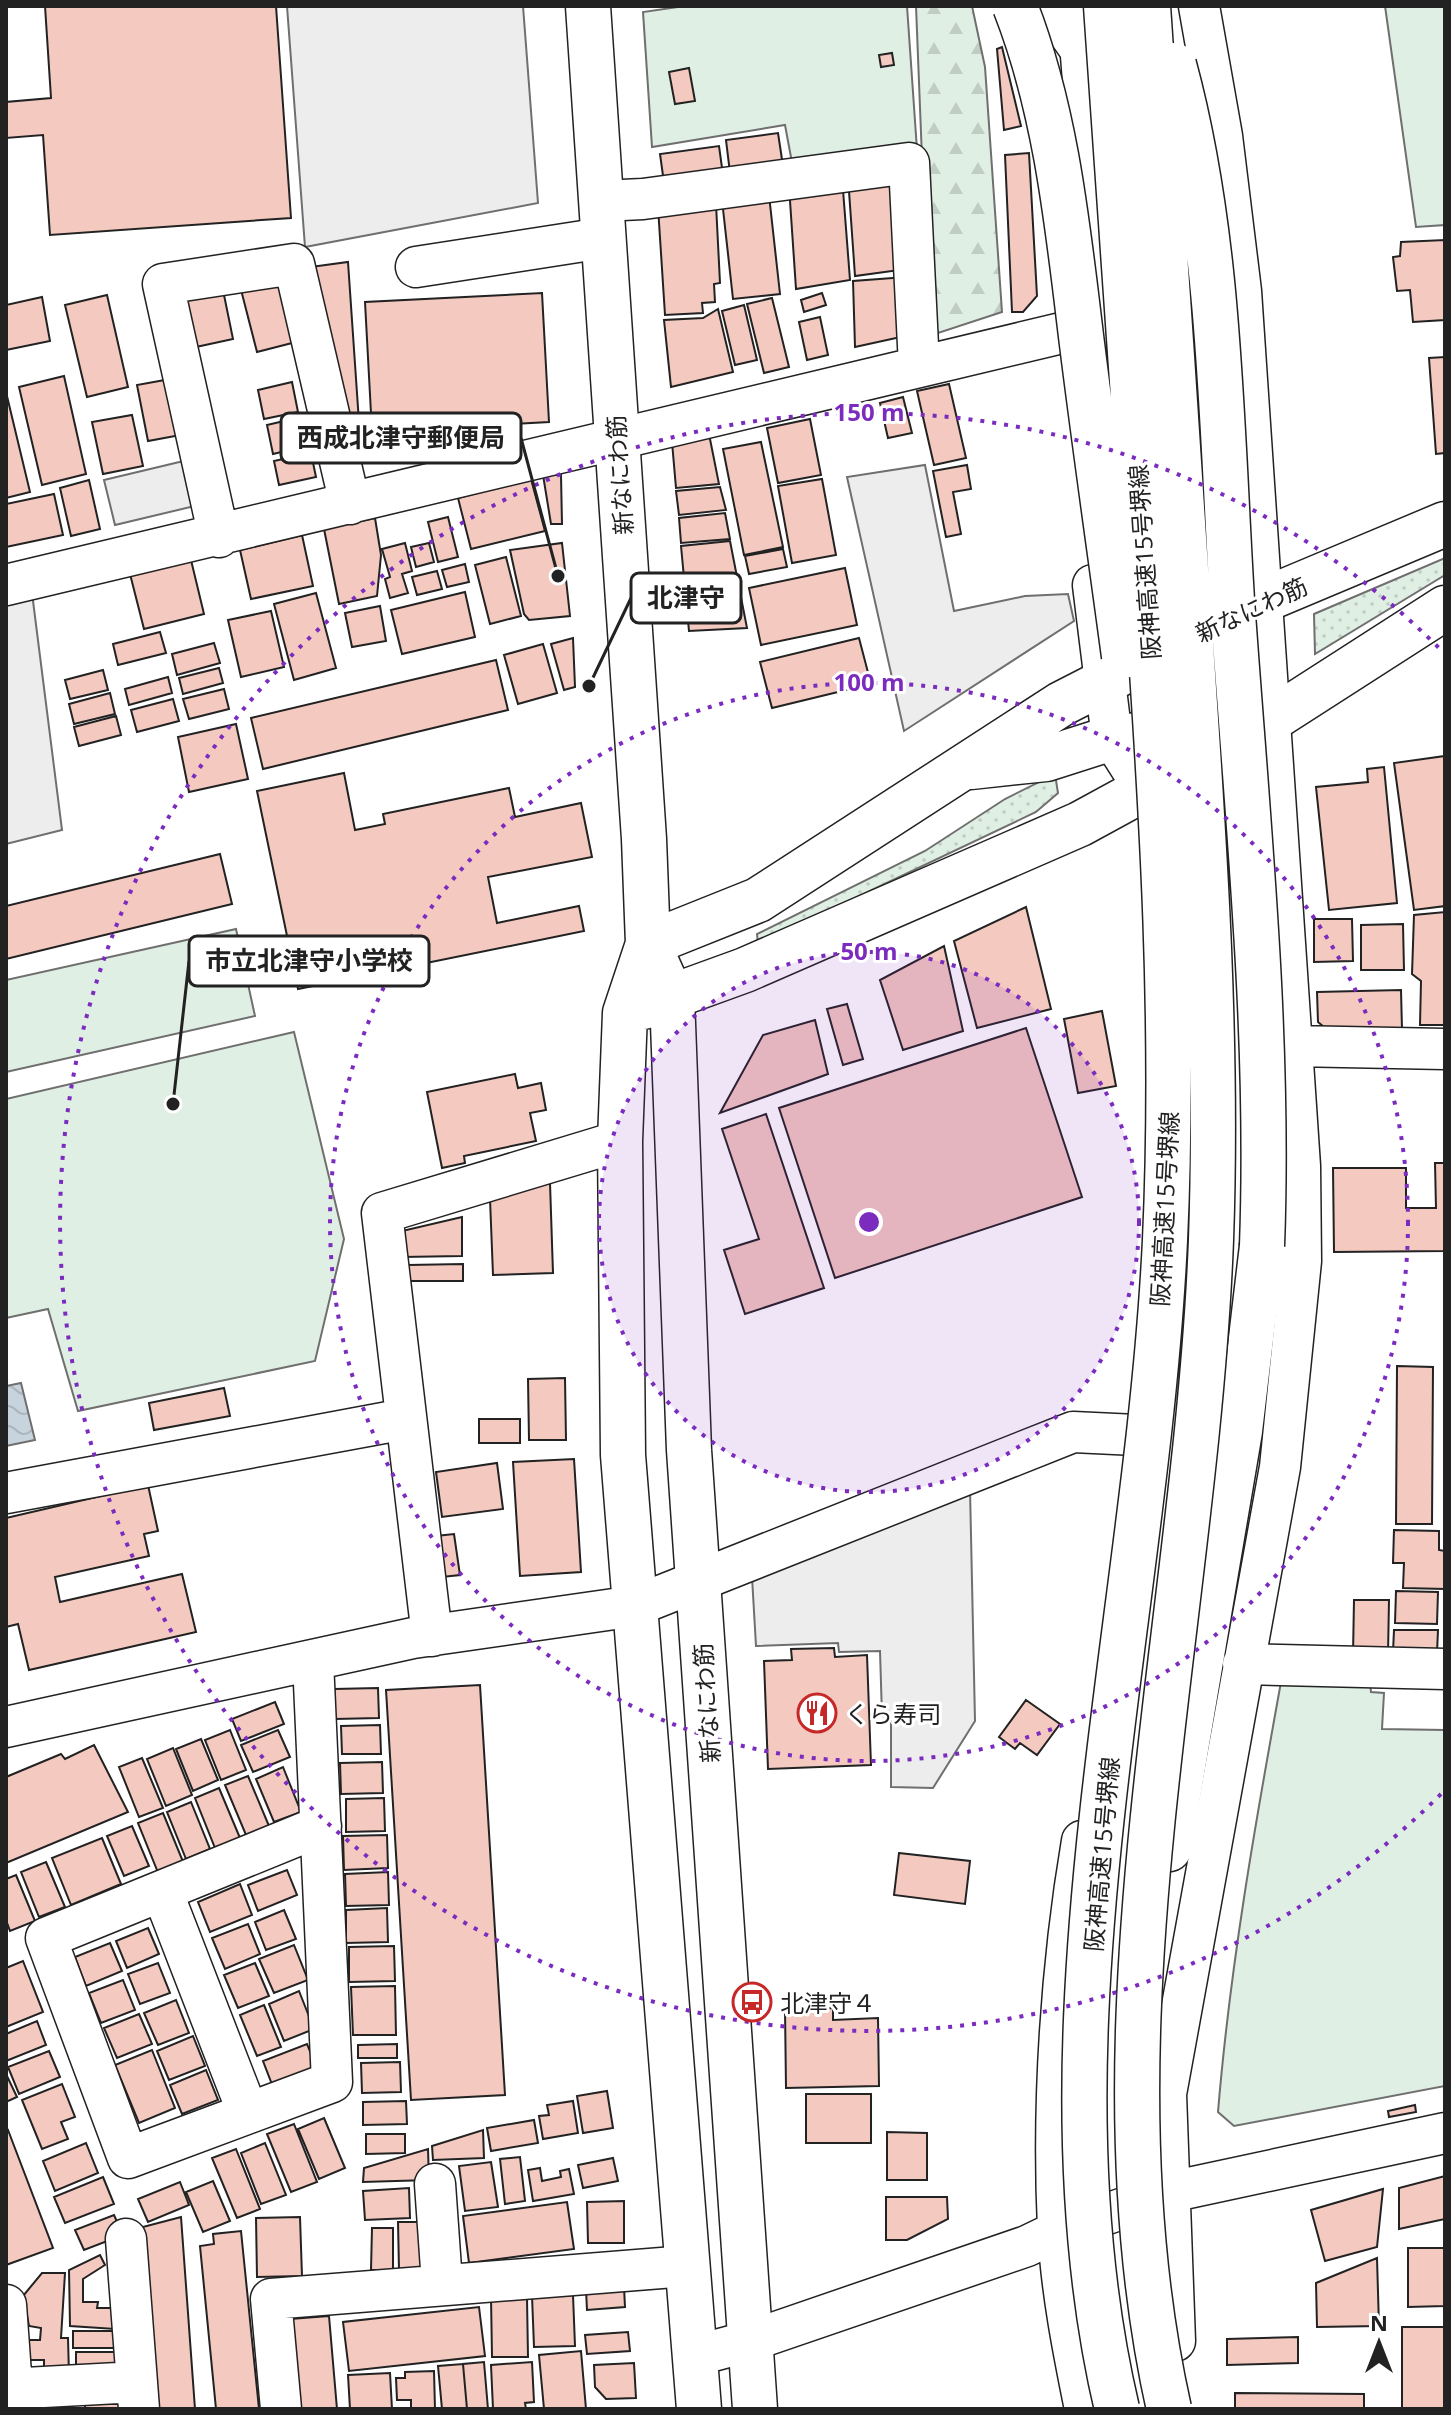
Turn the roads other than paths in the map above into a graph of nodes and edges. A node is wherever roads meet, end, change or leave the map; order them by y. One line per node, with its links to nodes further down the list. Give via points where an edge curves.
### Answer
1 (588, 6): 10 (main road, 新なにわ筋)
2 (1015, 6): 28 (main road, bridge, via 1049,117 1066,216)
3 (1044, 6): 13 (street)
4 (1052, 6): 9 (main road)
5 (1106, 6): 28 (main road, 阪神高速15号堺線, bridge)
6 (1148, 6): 46 (main road, 阪神高速15号堺線, bridge, via 1205,859 1214,1119 1211,1246 1151,1859)
7 (1155, 6): 46 (main road, bridge, via 1196,170 1215,341 1260,1005 1265,1162 1254,1333 1173,1823)
8 (1199, 6): 12 (street)
9 (1079, 26): 13 (street)
10 (602, 219): 11 (street); 14 (street, via 643,199 909,163); 15 (main road, 新なにわ筋)
11 (416, 267)
12 (1241, 291): 13 (street); 20 (street)
13 (1083, 328): 14 (street); 22 (street)
14 (919, 366): 15 (street)
15 (617, 437): 16 (street); 27 (main road, 新なにわ筋)
16 (350, 504): 18 (street); 18 (street, via 294,264 163,284)
17 (1445, 524): 20 (main road, 新なにわ筋)
18 (219, 537): 19 (street)
19 (6, 585)
20 (1264, 600): 22 (main road, 新なにわ筋); 23 (street); 24 (street)
21 (1445, 608): 23 (main road)
22 (1120, 674): 24 (street); 25 (main road, 新なにわ筋, via 1061,704)
23 (1269, 721): 24 (main road); 26 (main road); 31 (street)
24 (1145, 734): 25 (main road, via 1046,759); 26 (street); 26 (street)
25 (961, 768): 27 (main road, 新なにわ筋, via 758,900)
26 (1145, 790): 29 (main road, via 1051,837); 35 (street, via 1161,1069 1154,1236)
27 (648, 944): 29 (main road, 新なにわ筋); 30 (main road, 新なにわ筋)
28 (1170, 983): 64 (main road, 阪神高速15号堺線, bridge, via 1165,1243 1100,1858 1085,2092 1096,2280)
29 (672, 997): 30 (main road); 37 (main road, 新なにわ筋)
30 (625, 1013): 33 (main road, 新なにわ筋)
31 (1292, 1046): 32 (street); 41 (street, via 1301,1245 1293,1359 1265,1562)
32 (1445, 1049)
33 (620, 1141): 34 (street, via 382,1213); 38 (main road, 新なにわ筋, via 623,1455)
34 (405, 1419): 36 (street); 39 (street)
35 (1136, 1435): 37 (street, via 1073,1432); 51 (street, via 1117,1639 1070,1913 1056,2133)
36 (6, 1493)
37 (698, 1579): 38 (street); 56 (main road, 新なにわ筋)
38 (635, 1606): 39 (street); 53 (main road, 新なにわ筋)
39 (432, 1636): 40 (street)
40 (313, 1661): 43 (street); 44 (street)
41 (1243, 1664): 42 (street); 50 (street, via 1166,2094)
42 (1445, 1669)
43 (6, 1727)
44 (321, 1826): 45 (street); 47 (street, via 332,2082)
45 (162, 1891): 47 (street); 47 (street, via 46,1938 128,2158)
46 (1137, 2089): 65 (main road, 阪神高速15号堺線, bridge, via 1148,2287)
47 (248, 2113)
48 (1445, 2133): 50 (street)
49 (435, 2184): 54 (street)
50 (1170, 2192): 51 (street); 66 (street, via 1172,2324)
51 (1058, 2231): 56 (street); 63 (street)
52 (126, 2239): 59 (street)
53 (687, 2266): 54 (street); 57 (main road, 新なにわ筋)
54 (442, 2283): 60 (street, via 271,2299)
55 (6, 2305): 58 (street)
56 (750, 2341): 57 (street); 62 (main road, 新なにわ筋)
57 (694, 2356): 61 (main road, 新なにわ筋)
58 (9, 2388): 59 (street)
59 (138, 2396)
60 (281, 2409)
61 (699, 2409)
62 (755, 2409)
63 (1085, 2409)
64 (1117, 2409)
65 (1169, 2409)
66 (1185, 2409)

